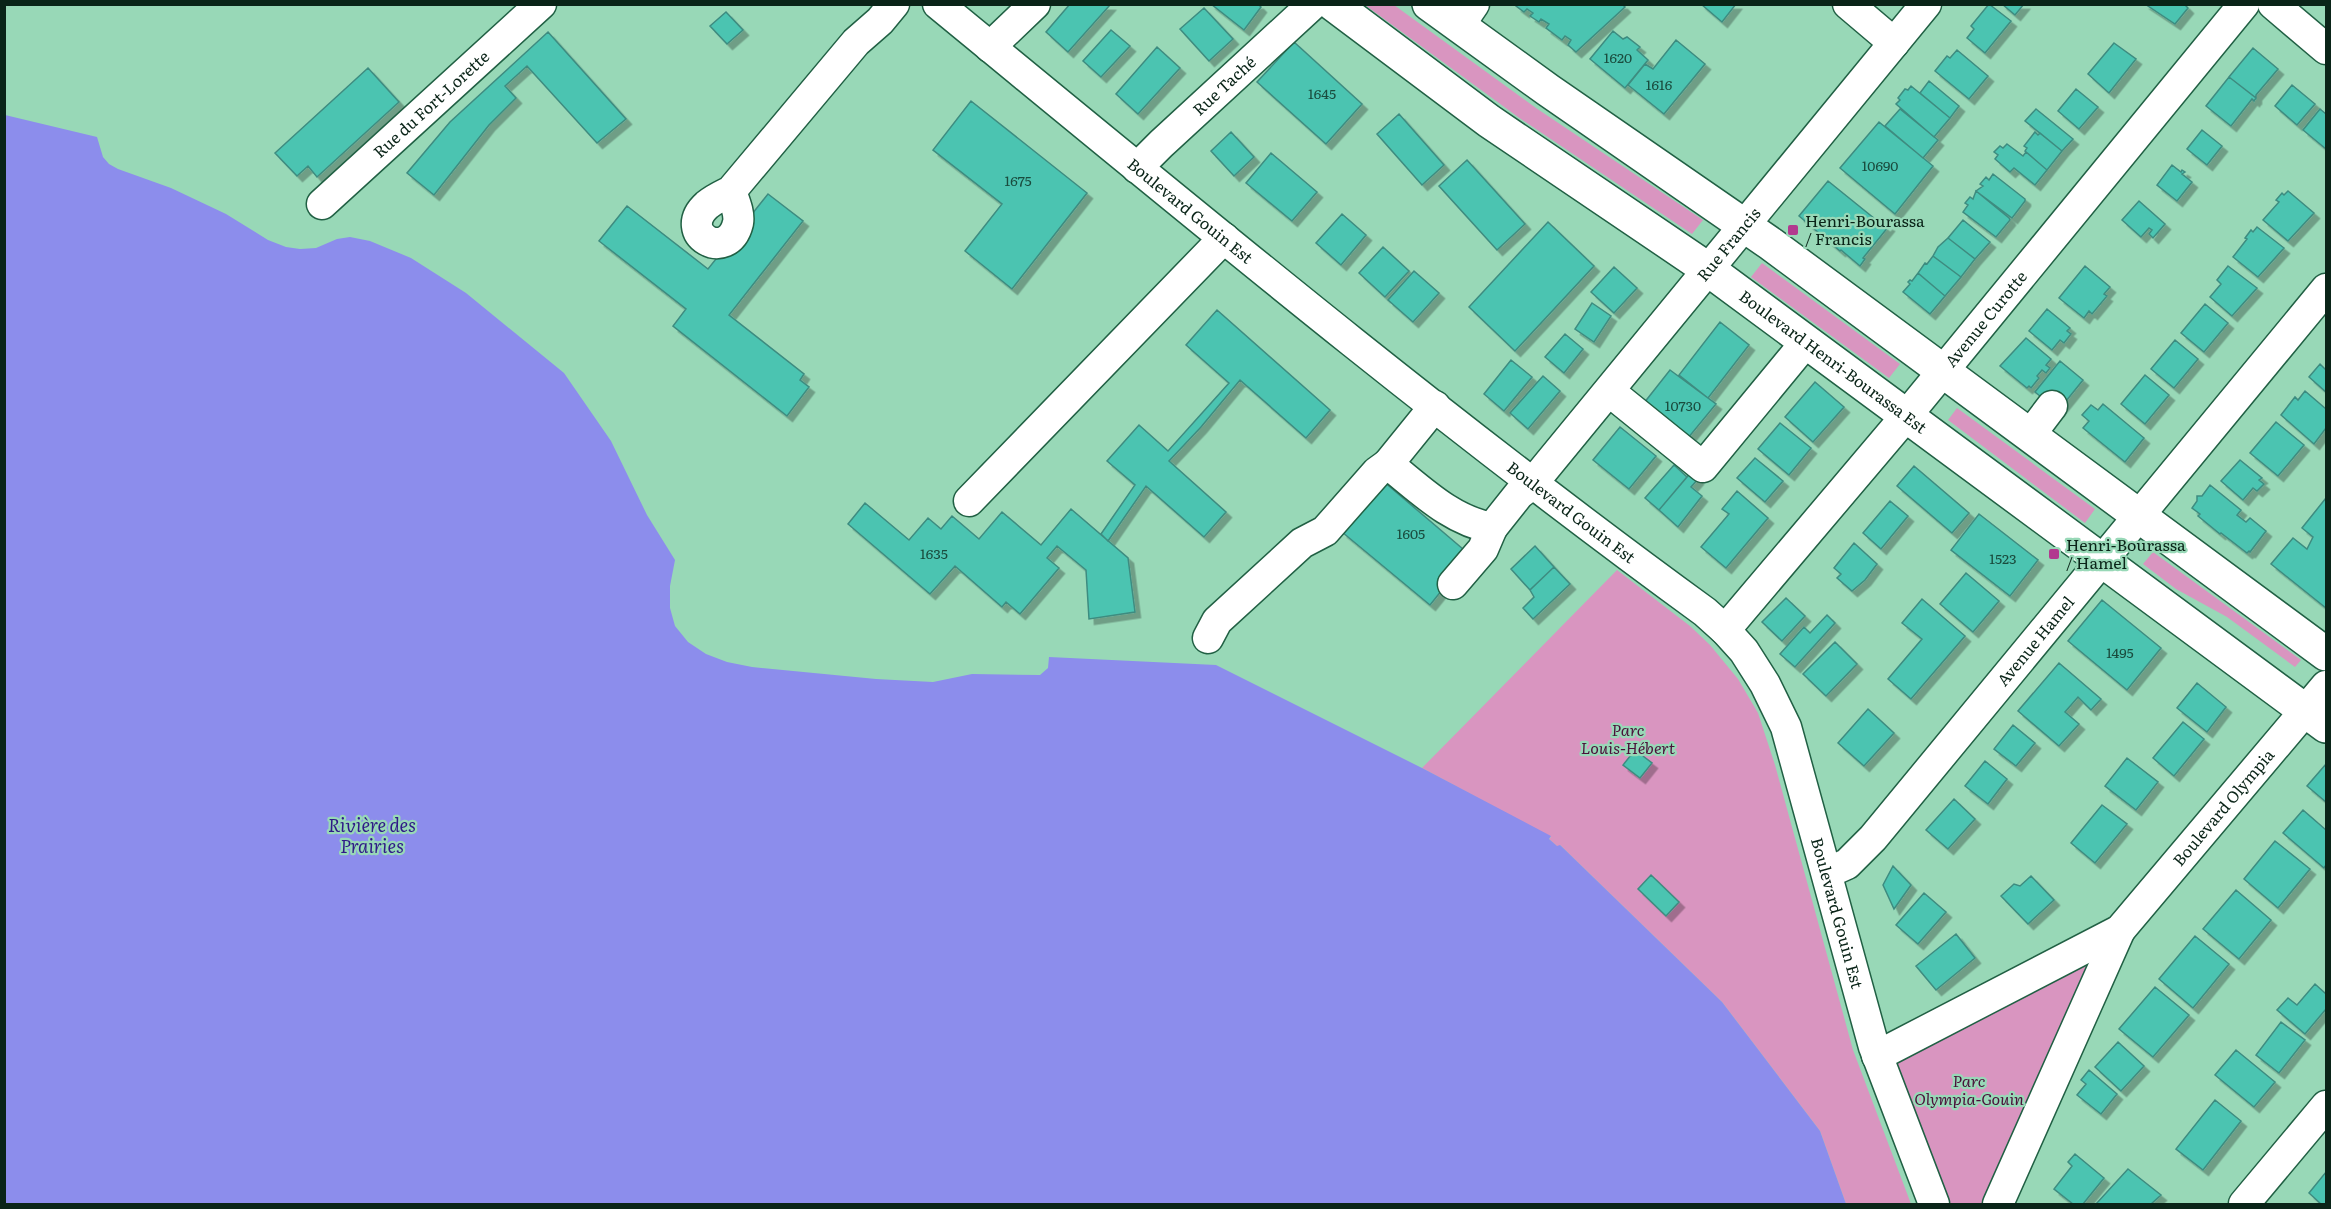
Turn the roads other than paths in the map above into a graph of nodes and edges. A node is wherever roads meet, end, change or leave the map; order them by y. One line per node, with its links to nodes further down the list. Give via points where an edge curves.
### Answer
1 (541, 4): 18 (street, Rue du Fort-Lorette)
2 (894, 4): 17 (street, via 856,42)
3 (938, 4): 14 (street, Boulevard Gouin Est)
4 (1035, 4): 14 (street)
5 (1313, 4): 16 (street, Rue Taché)
6 (1333, 4): 21 (main road, Boulevard Henri-Bourassa Est, via 1513,137)
7 (1429, 4): 12 (main road)
8 (1848, 4): 13 (street)
9 (1926, 4): 13 (street, Rue Francis)
10 (2244, 4): 24 (street, Avenue Curotte)
11 (2273, 4): 15 (street)
12 (1467, 15): 19 (main road, via 1548,90)
13 (1894, 43): 19 (street, Rue Francis)
14 (990, 47): 16 (street, Boulevard Gouin Est)
15 (2326, 49)
16 (1137, 168): 20 (street, Boulevard Gouin Est)
17 (731, 191)
18 (322, 204)
19 (1745, 225): 21 (street, Rue Francis); 24 (main road)
20 (1224, 238): 26 (street, Boulevard Gouin Est); 32 (street)
21 (1709, 270): 23 (main road, Boulevard Henri-Bourassa Est); 25 (street, Rue Francis)
22 (2326, 289): 33 (street, Avenue Hamel)
23 (1806, 342): 25 (street, via 1704,467); 28 (main road, Boulevard Henri-Bourassa Est)
24 (1942, 371): 28 (street, Avenue Curotte); 29 (main road)
25 (1609, 391): 31 (street, Rue Francis)
26 (1435, 406): 30 (street); 31 (street, Boulevard Gouin Est)
27 (2052, 406): 29 (street)
28 (1906, 415): 35 (main road, Boulevard Henri-Bourassa Est); 37 (street, Avenue Curotte)
29 (2030, 435): 33 (main road)
30 (1388, 464): 34 (street, via 1449,512); 38 (street, via 1325,531 1302,543 1217,621)
31 (1532, 484): 34 (street, Rue Francis); 37 (street, Boulevard Gouin Est)
32 (969, 501)
33 (2140, 516): 35 (street, Avenue Hamel); 39 (main road)
34 (1492, 528): 36 (street, Rue Francis, via 1484,549)
35 (2103, 560): 41 (main road, Boulevard Henri-Bourassa Est); 42 (street, Avenue Hamel, via 1873,838 1847,864)
36 (1453, 584)
37 (1725, 630): 42 (street, Boulevard Gouin Est, via 1760,675 1782,717)
38 (1208, 638)
39 (2326, 654)
40 (2326, 686): 41 (street, Boulevard Olympia)
41 (2316, 718): 43 (street, Boulevard Olympia)
42 (1827, 873): 44 (street, Boulevard Gouin Est)
43 (2120, 930): 44 (street, Boulevard Olympia); 47 (street, Boulevard Olympia)
44 (1877, 1056): 46 (street, Boulevard Gouin Est)
45 (2326, 1106): 48 (street)
46 (1934, 1204)
47 (1998, 1204)
48 (2244, 1204)

